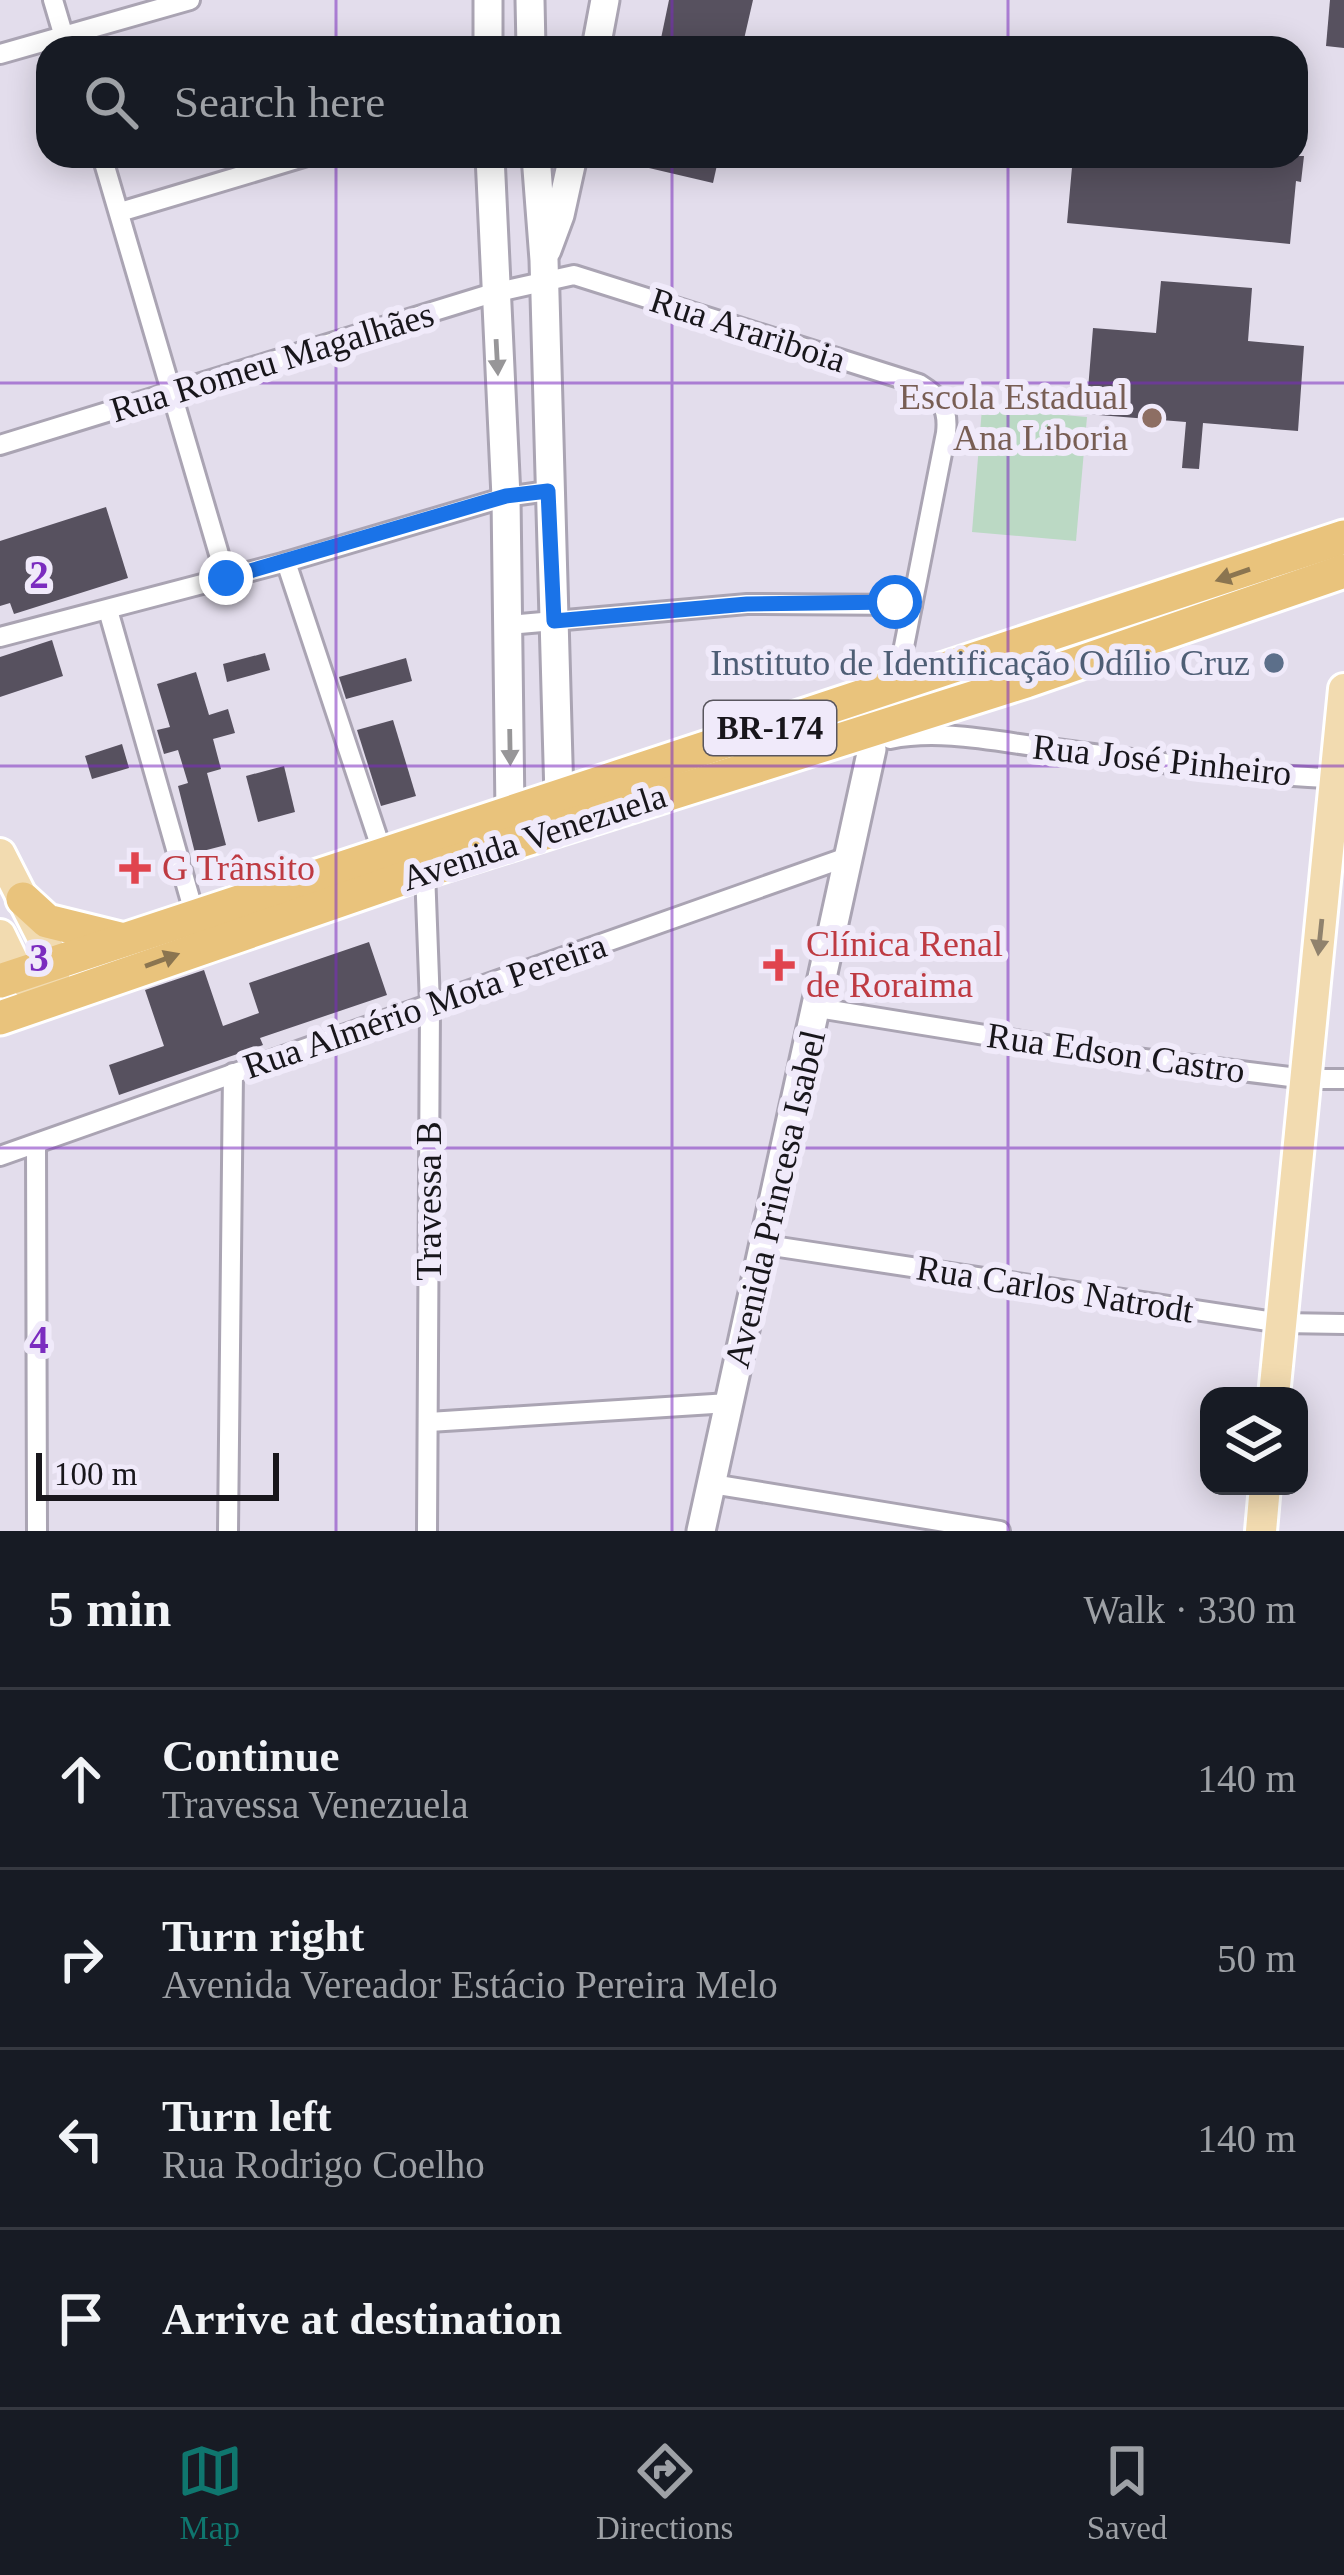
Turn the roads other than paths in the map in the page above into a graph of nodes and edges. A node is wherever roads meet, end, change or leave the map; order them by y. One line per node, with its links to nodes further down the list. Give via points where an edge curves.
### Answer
1 (53, 0): 7 (street)
2 (190, 0): 6 (street)
3 (488, 0): 9 (street)
4 (530, 0): 10 (street)
5 (605, 0): 11 (street)
6 (126, 9): 8 (street)
7 (63, 36)
8 (78, 36)
9 (488, 36)
10 (531, 36)
11 (598, 36)
12 (36, 48): 13 (street)
13 (0, 54)
14 (106, 168): 19 (street)
15 (267, 168): 19 (street)
16 (490, 168): 21 (street)
17 (537, 168): 20 (street)
18 (570, 168): 20 (street)
19 (120, 212): 22 (street)
20 (544, 270): 21 (street, Rua Romeu Magalhães); 24 (street); 30 (street, Rua Arariboia, via 936,395 946,433)
21 (494, 293): 22 (street, Rua Romeu Magalhães); 25 (street, one-way to 25)
22 (173, 394): 23 (street, Rua Romeu Magalhães); 29 (street)
23 (0, 445)
24 (548, 491): 25 (street); 32 (street)
25 (506, 496): 27 (street); 33 (street)
26 (1344, 537): 35 (highway, Avenida Venezuela / BR-174, one-way to 35)
27 (286, 562): 29 (street); 47 (street)
28 (1344, 571): 35 (highway, Avenida Venezuela / BR-174)
29 (226, 578): 31 (street)
30 (912, 605): 32 (street, via 747,604); 36 (street)
31 (108, 610): 34 (street); 51 (street)
32 (554, 621): 33 (street); 44 (street)
33 (508, 626): 45 (street, one-way to 45)
34 (0, 637)
35 (1094, 639): 36 (highway, Avenida Venezuela / BR-174); 38 (highway, Avenida Venezuela / BR-174)
36 (896, 686): 39 (highway, Avenida Venezuela / BR-174)
37 (1344, 689): 43 (main road)
38 (982, 694): 40 (street, Rua José Pinheiro); 41 (highway, Avenida Venezuela / BR-174)
39 (752, 734): 42 (highway, via 734,756); 44 (highway, Avenida Venezuela / BR-174)
40 (980, 740): 41 (street, Rua José Pinheiro); 43 (street, Rua José Pinheiro)
41 (864, 741): 42 (highway, Avenida Venezuela / BR-174); 48 (street, Avenida Princesa Isabel)
42 (752, 768): 49 (highway, Avenida Venezuela / BR-174)
43 (1340, 779): 61 (main road, one-way to 61)
44 (559, 797): 45 (highway, Avenida Venezuela / BR-174)
45 (510, 813): 47 (highway, Avenida Venezuela / BR-174)
46 (0, 854): 50 (main road)
47 (382, 854): 51 (highway, Avenida Venezuela / BR-174)
48 (850, 856): 57 (street, Rua Almério Mota Pereira); 58 (street, Avenida Princesa Isabel)
49 (425, 871): 56 (highway, Avenida Venezuela / BR-174, one-way to 49); 57 (street, Travessa B)
50 (22, 899): 53 (highway, via 47,921); 54 (main road)
51 (195, 916): 53 (highway, Avenida Venezuela / BR-174)
52 (0, 935): 55 (main road)
53 (122, 939): 54 (highway, Avenida Venezuela / BR-174)
54 (54, 960): 55 (highway, Avenida Venezuela / BR-174); 56 (main road)
55 (10, 978): 56 (main road)
56 (49, 1001): 59 (highway, Avenida Venezuela / BR-174)
57 (430, 1005): 60 (street, Rua Almério Mota Pereira); 70 (street, Travessa B)
58 (818, 1008): 61 (street, Rua Edson Castro); 65 (street, Avenida Princesa Isabel)
59 (0, 1018)
60 (233, 1073): 63 (street, Rua Almério Mota Pereira); 74 (street)
61 (1306, 1078): 62 (street, Rua Edson Castro); 66 (main road)
62 (1344, 1079)
63 (36, 1144): 64 (street, Rua Almério Mota Pereira); 73 (street)
64 (0, 1156)
65 (766, 1245): 66 (street, Rua Carlos Natrodt); 69 (street, Avenida Princesa Isabel)
66 (1281, 1323): 67 (street, Rua Carlos Natrodt); 68 (main road)
67 (1344, 1324)
68 (1275, 1387)
69 (729, 1402): 70 (street); 71 (street, Avenida Princesa Isabel)
70 (429, 1422): 75 (street, Travessa B)
71 (712, 1484): 76 (street, Avenida Princesa Isabel); 77 (street)
72 (1264, 1495): 78 (main road)
73 (37, 1531)
74 (228, 1531)
75 (427, 1531)
76 (701, 1531)
77 (1000, 1531)
78 (1261, 1531)

